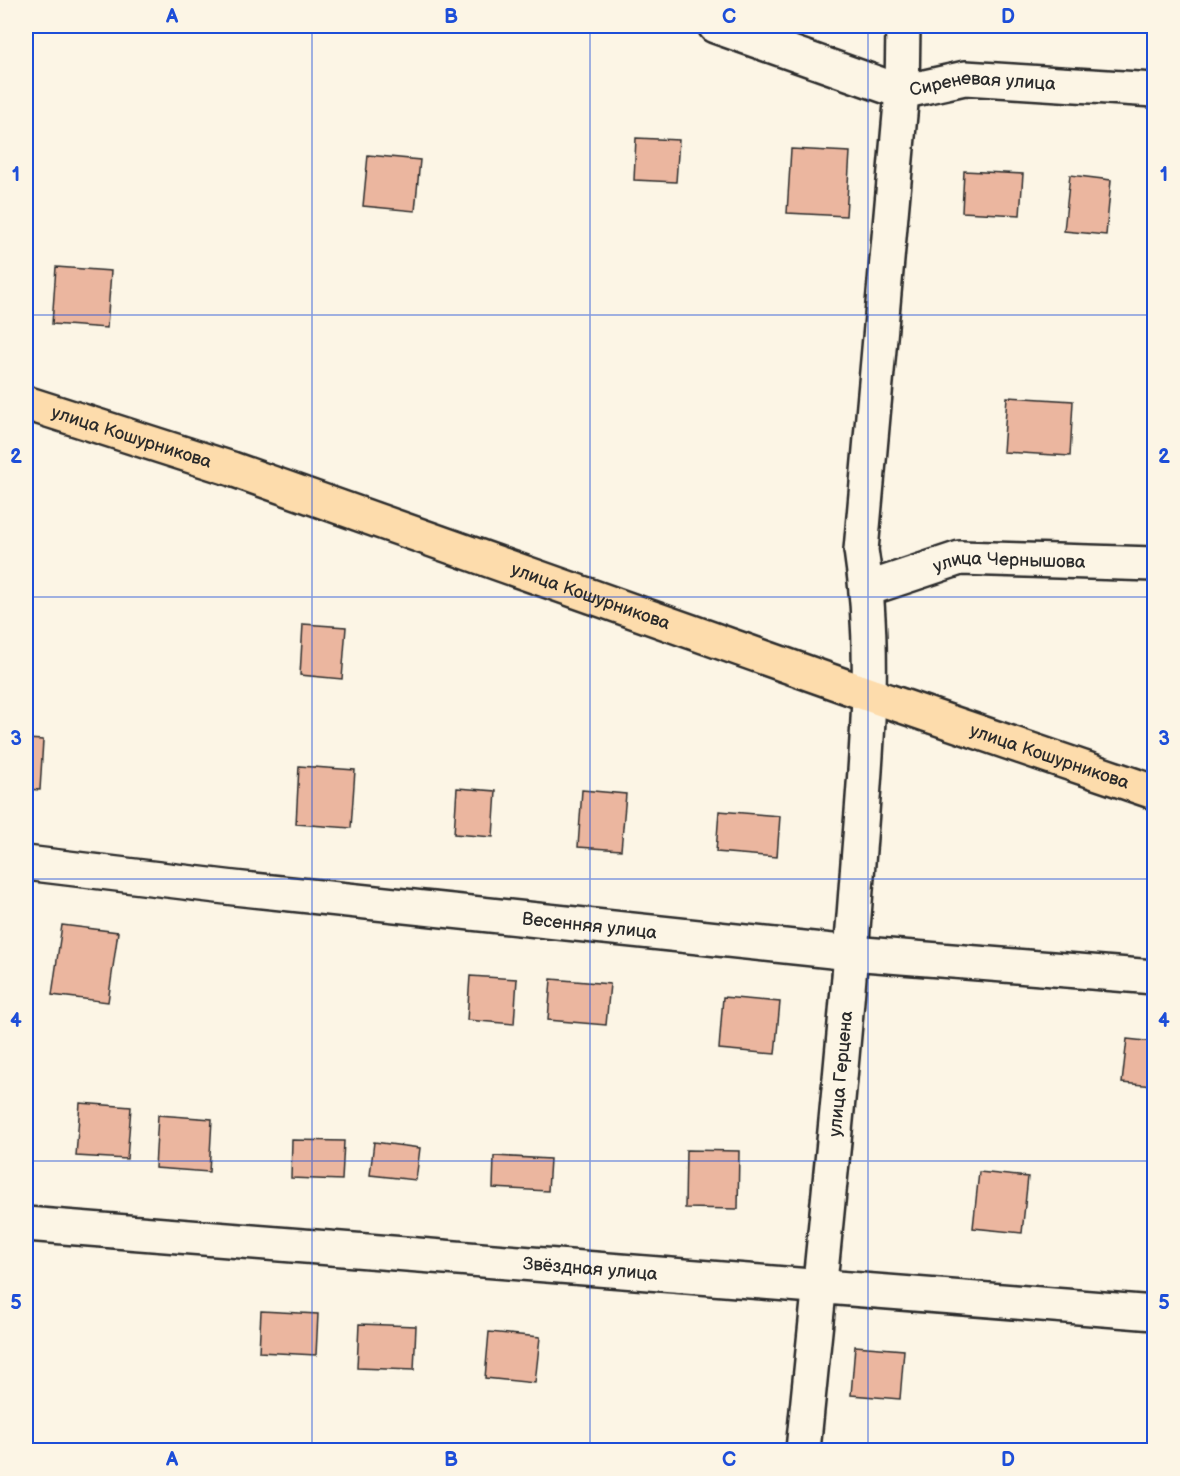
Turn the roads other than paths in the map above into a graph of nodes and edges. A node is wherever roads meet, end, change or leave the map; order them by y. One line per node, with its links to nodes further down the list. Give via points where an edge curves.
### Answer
1 (715, 26): 4 (street, Сиреневая улица)
2 (903, 26): 4 (street, улица Герцена)
3 (1155, 90): 4 (street, Сиреневая улица, via 965,78)
4 (902, 92): 7 (street, улица Герцена, via 861,550)
5 (26, 403): 8 (main road, улица Кошурникова, via 232,469)
6 (1155, 564): 7 (street, улица Чернышова, via 960,558)
7 (867, 589): 8 (street, улица Герцена)
8 (870, 696): 9 (main road, улица Кошурникова); 11 (street, улица Герцена)
9 (1155, 792)
10 (26, 863): 11 (street, Весенняя улица)
11 (852, 953): 12 (street, Весенняя улица); 14 (street, улица Герцена)
12 (1155, 976)
13 (26, 1224): 14 (street, Звёздная улица)
14 (819, 1288): 15 (street, Звёздная улица); 16 (street, улица Герцена)
15 (1155, 1313)
16 (803, 1450)

